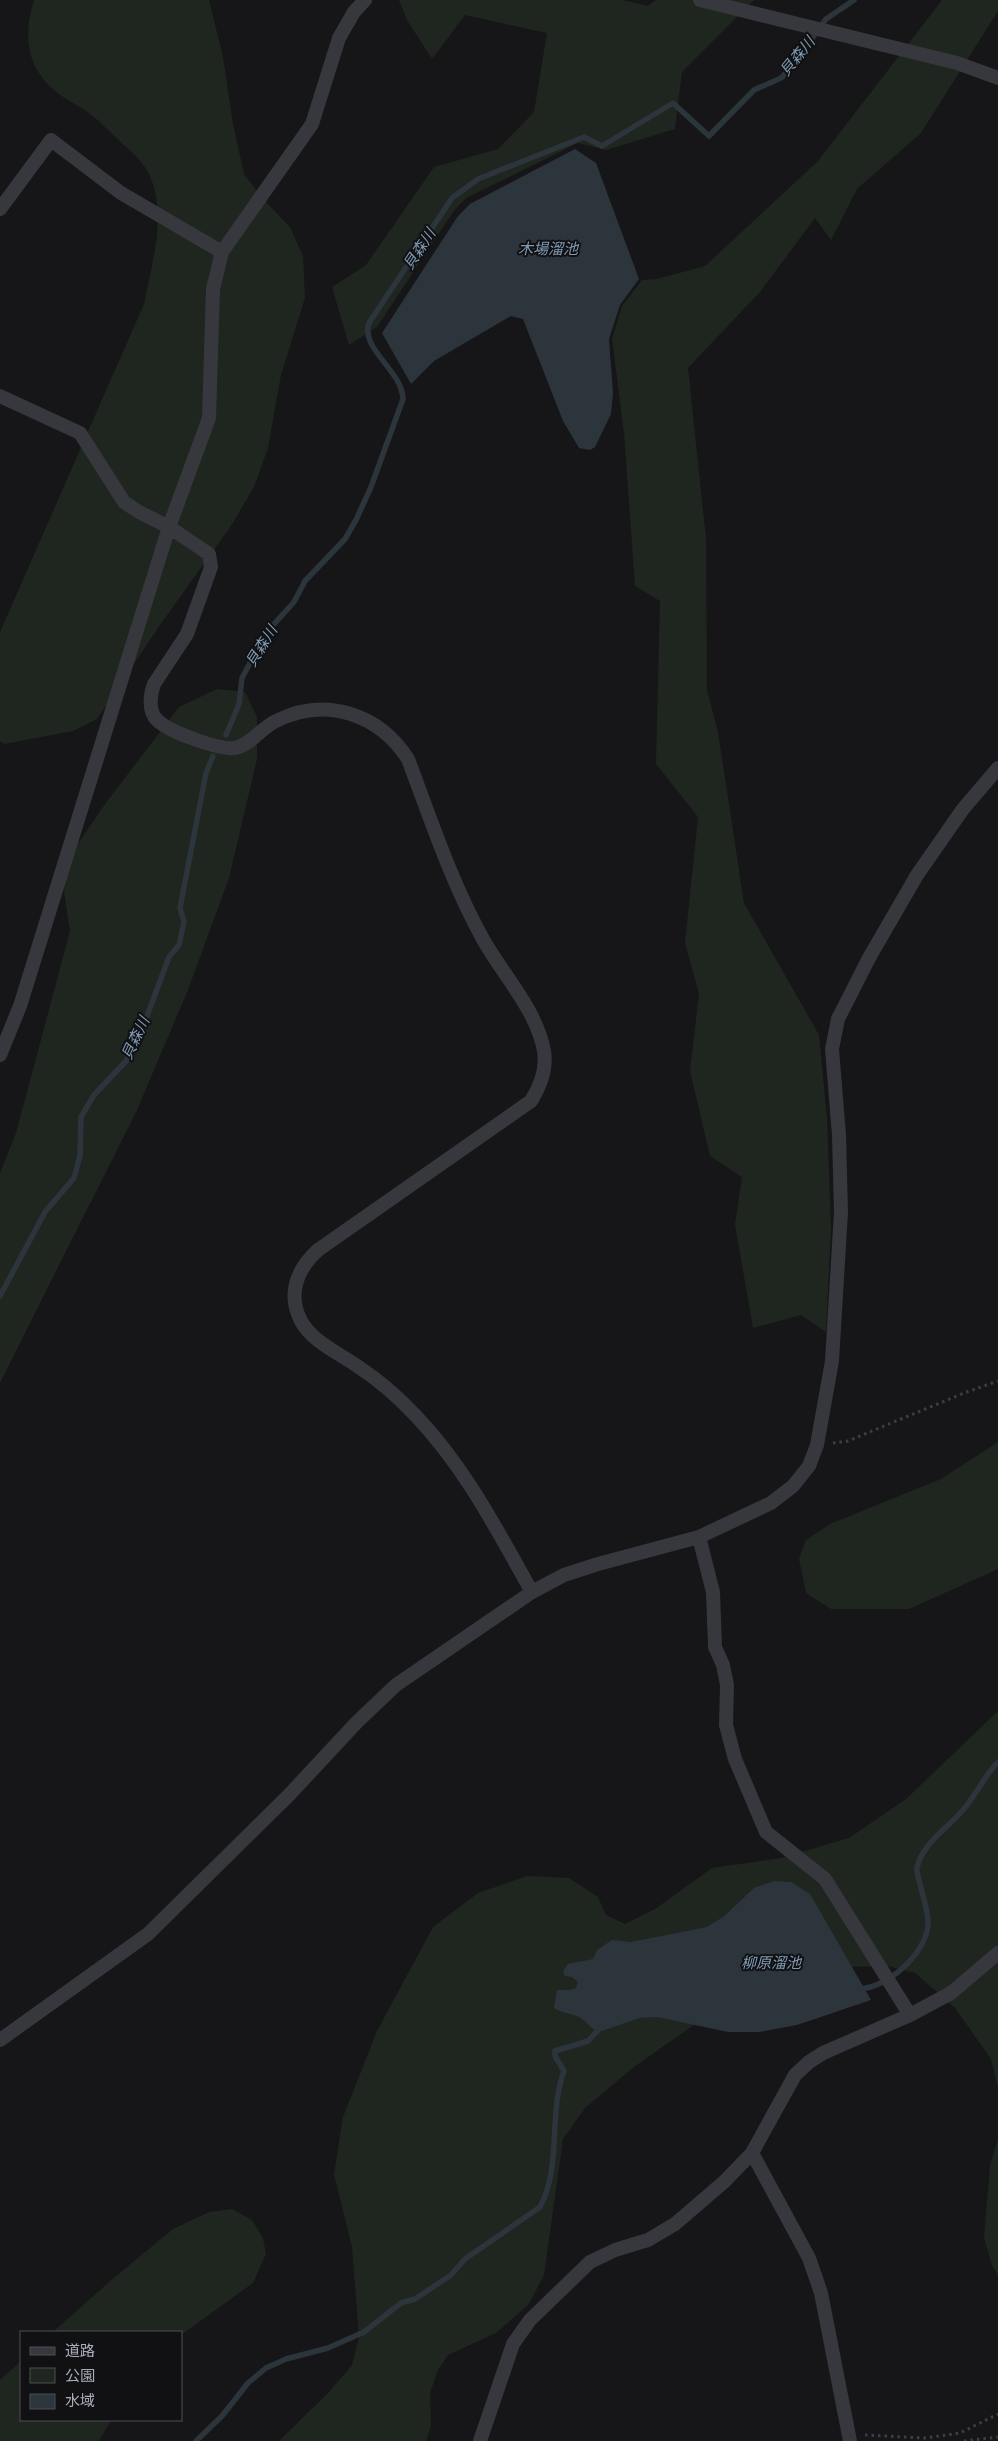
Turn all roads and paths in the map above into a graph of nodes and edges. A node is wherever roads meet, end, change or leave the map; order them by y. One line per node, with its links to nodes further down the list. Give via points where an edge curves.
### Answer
1 (365, 0): 5 (street, via 339,38 312,124)
2 (700, 0): 3 (street, via 957,63)
3 (998, 78)
4 (0, 209): 5 (street, via 51,140 121,193)
5 (222, 252): 7 (street, via 214,289 209,418)
6 (0, 396): 7 (street, via 80,433 124,502)
7 (169, 528): 9 (street, via 20,1006); 13 (street, via 206,550 211,558 211,567 188,634 154,684 150,702 156,719 168,728 227,748 248,743 263,728 278,720 314,712 355,715 385,731 408,759 466,906 540,1036 544,1072 531,1101 318,1250 299,1273 294,1292 306,1329 389,1390 443,1445 488,1512)
8 (998, 768): 11 (street, via 963,809 917,875 838,1019 832,1049 841,1212 832,1361)
9 (0, 1055)
10 (998, 1381): 11 (path, via 848,1441)
11 (817, 1445): 12 (street, via 809,1466 793,1486 771,1503)
12 (699, 1538): 13 (street, via 598,1564 564,1575); 15 (street, via 713,1592 715,1647 724,1665 727,1685 726,1725 735,1759 766,1832 825,1879)
13 (532, 1592): 16 (street, via 396,1685 148,1934)
14 (998, 1953): 15 (street, via 951,1993)
15 (910, 2014): 17 (street, via 809,2062 795,2075)
16 (0, 2040)
17 (752, 2153): 19 (street, via 809,2258 821,2293); 22 (street, via 675,2224 648,2240 590,2262 530,2320 513,2344)
18 (998, 2414): 21 (path, via 960,2433)
19 (850, 2437): 21 (path)
20 (998, 2438): 23 (path)
21 (926, 2440)
22 (480, 2441)
23 (964, 2441)

